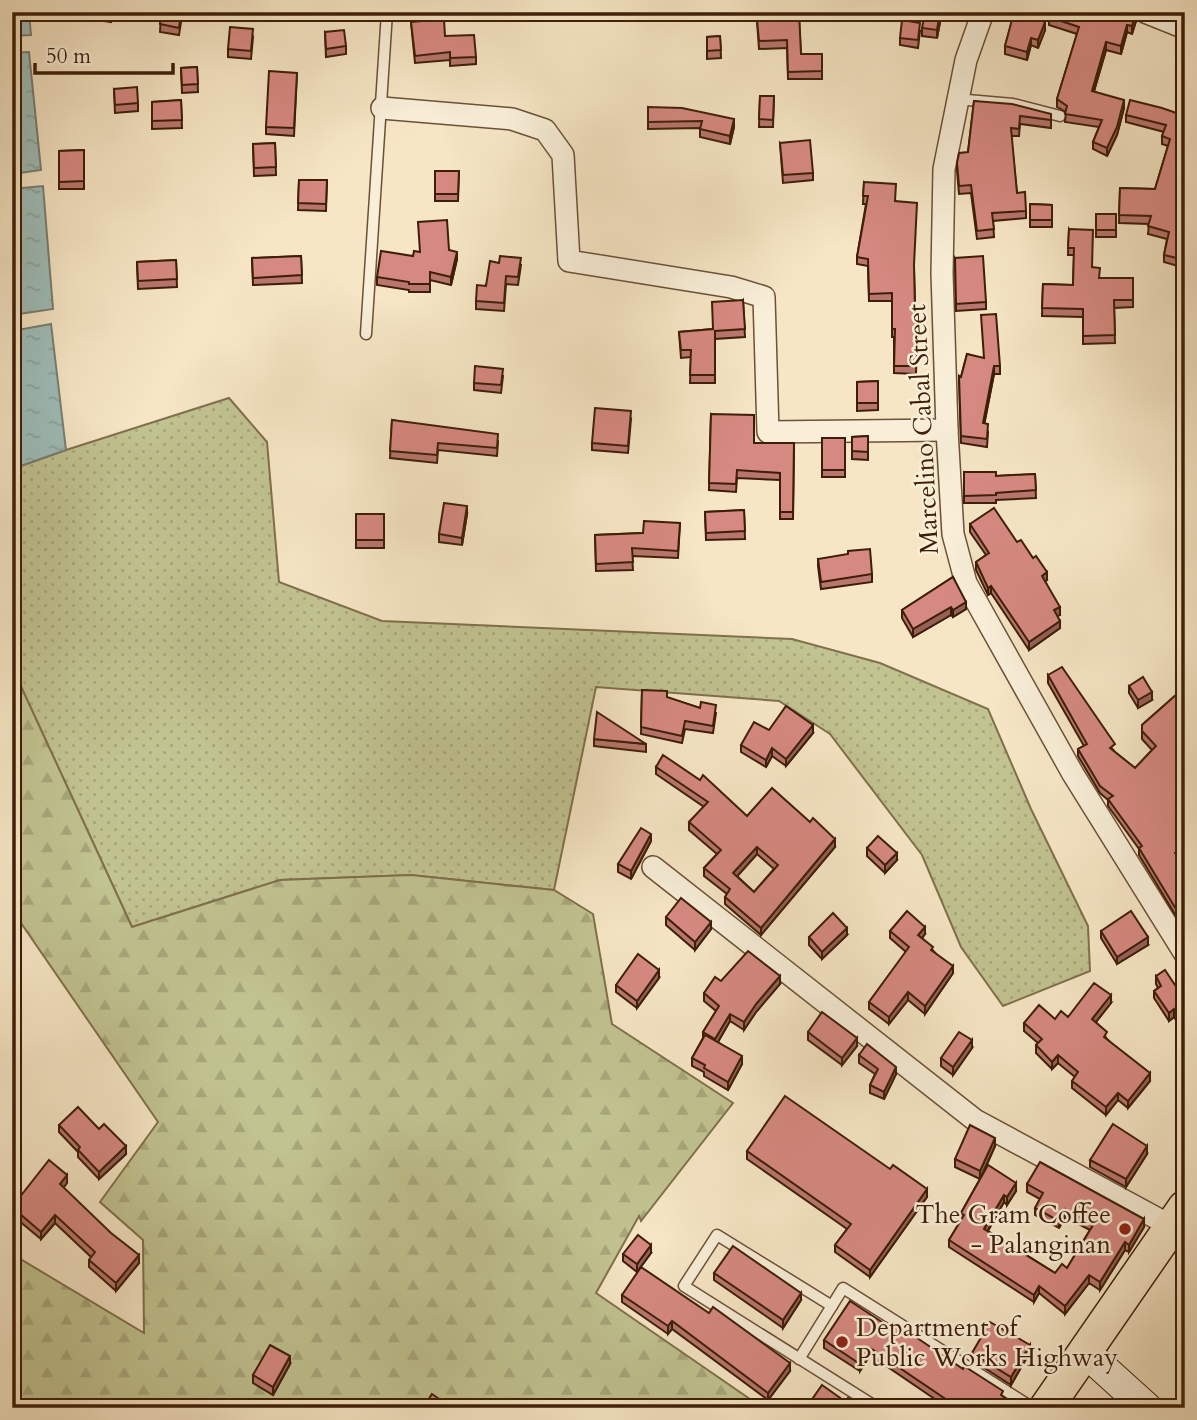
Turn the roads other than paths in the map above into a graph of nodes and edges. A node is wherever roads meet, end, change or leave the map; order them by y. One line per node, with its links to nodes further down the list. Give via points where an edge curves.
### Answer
1 (387, 12): 6 (lane)
2 (982, 12): 5 (street, Marcelino Cabal Street)
3 (1145, 12): 4 (street)
4 (1185, 28)
5 (957, 99): 7 (lane, via 1013,104); 9 (street, Marcelino Cabal Street, via 944,169)
6 (382, 108): 8 (lane); 9 (street, via 512,119 545,130 563,155 569,261 731,287 764,297 768,432)
7 (1060, 116)
8 (366, 334)
9 (947, 430): 11 (street, Marcelino Cabal Street, via 953,534 965,583 1073,774)
10 (653, 867): 12 (street, via 975,1120)
11 (1185, 954)
12 (1178, 1217): 14 (main road)
13 (832, 1306): 15 (lane); 15 (lane, via 717,1235 684,1286); 17 (lane, via 843,1288)
14 (1084, 1351): 18 (main road); 19 (street)
15 (799, 1359): 16 (lane)
16 (877, 1408)
17 (1033, 1408)
18 (1046, 1408)
19 (1147, 1408)

